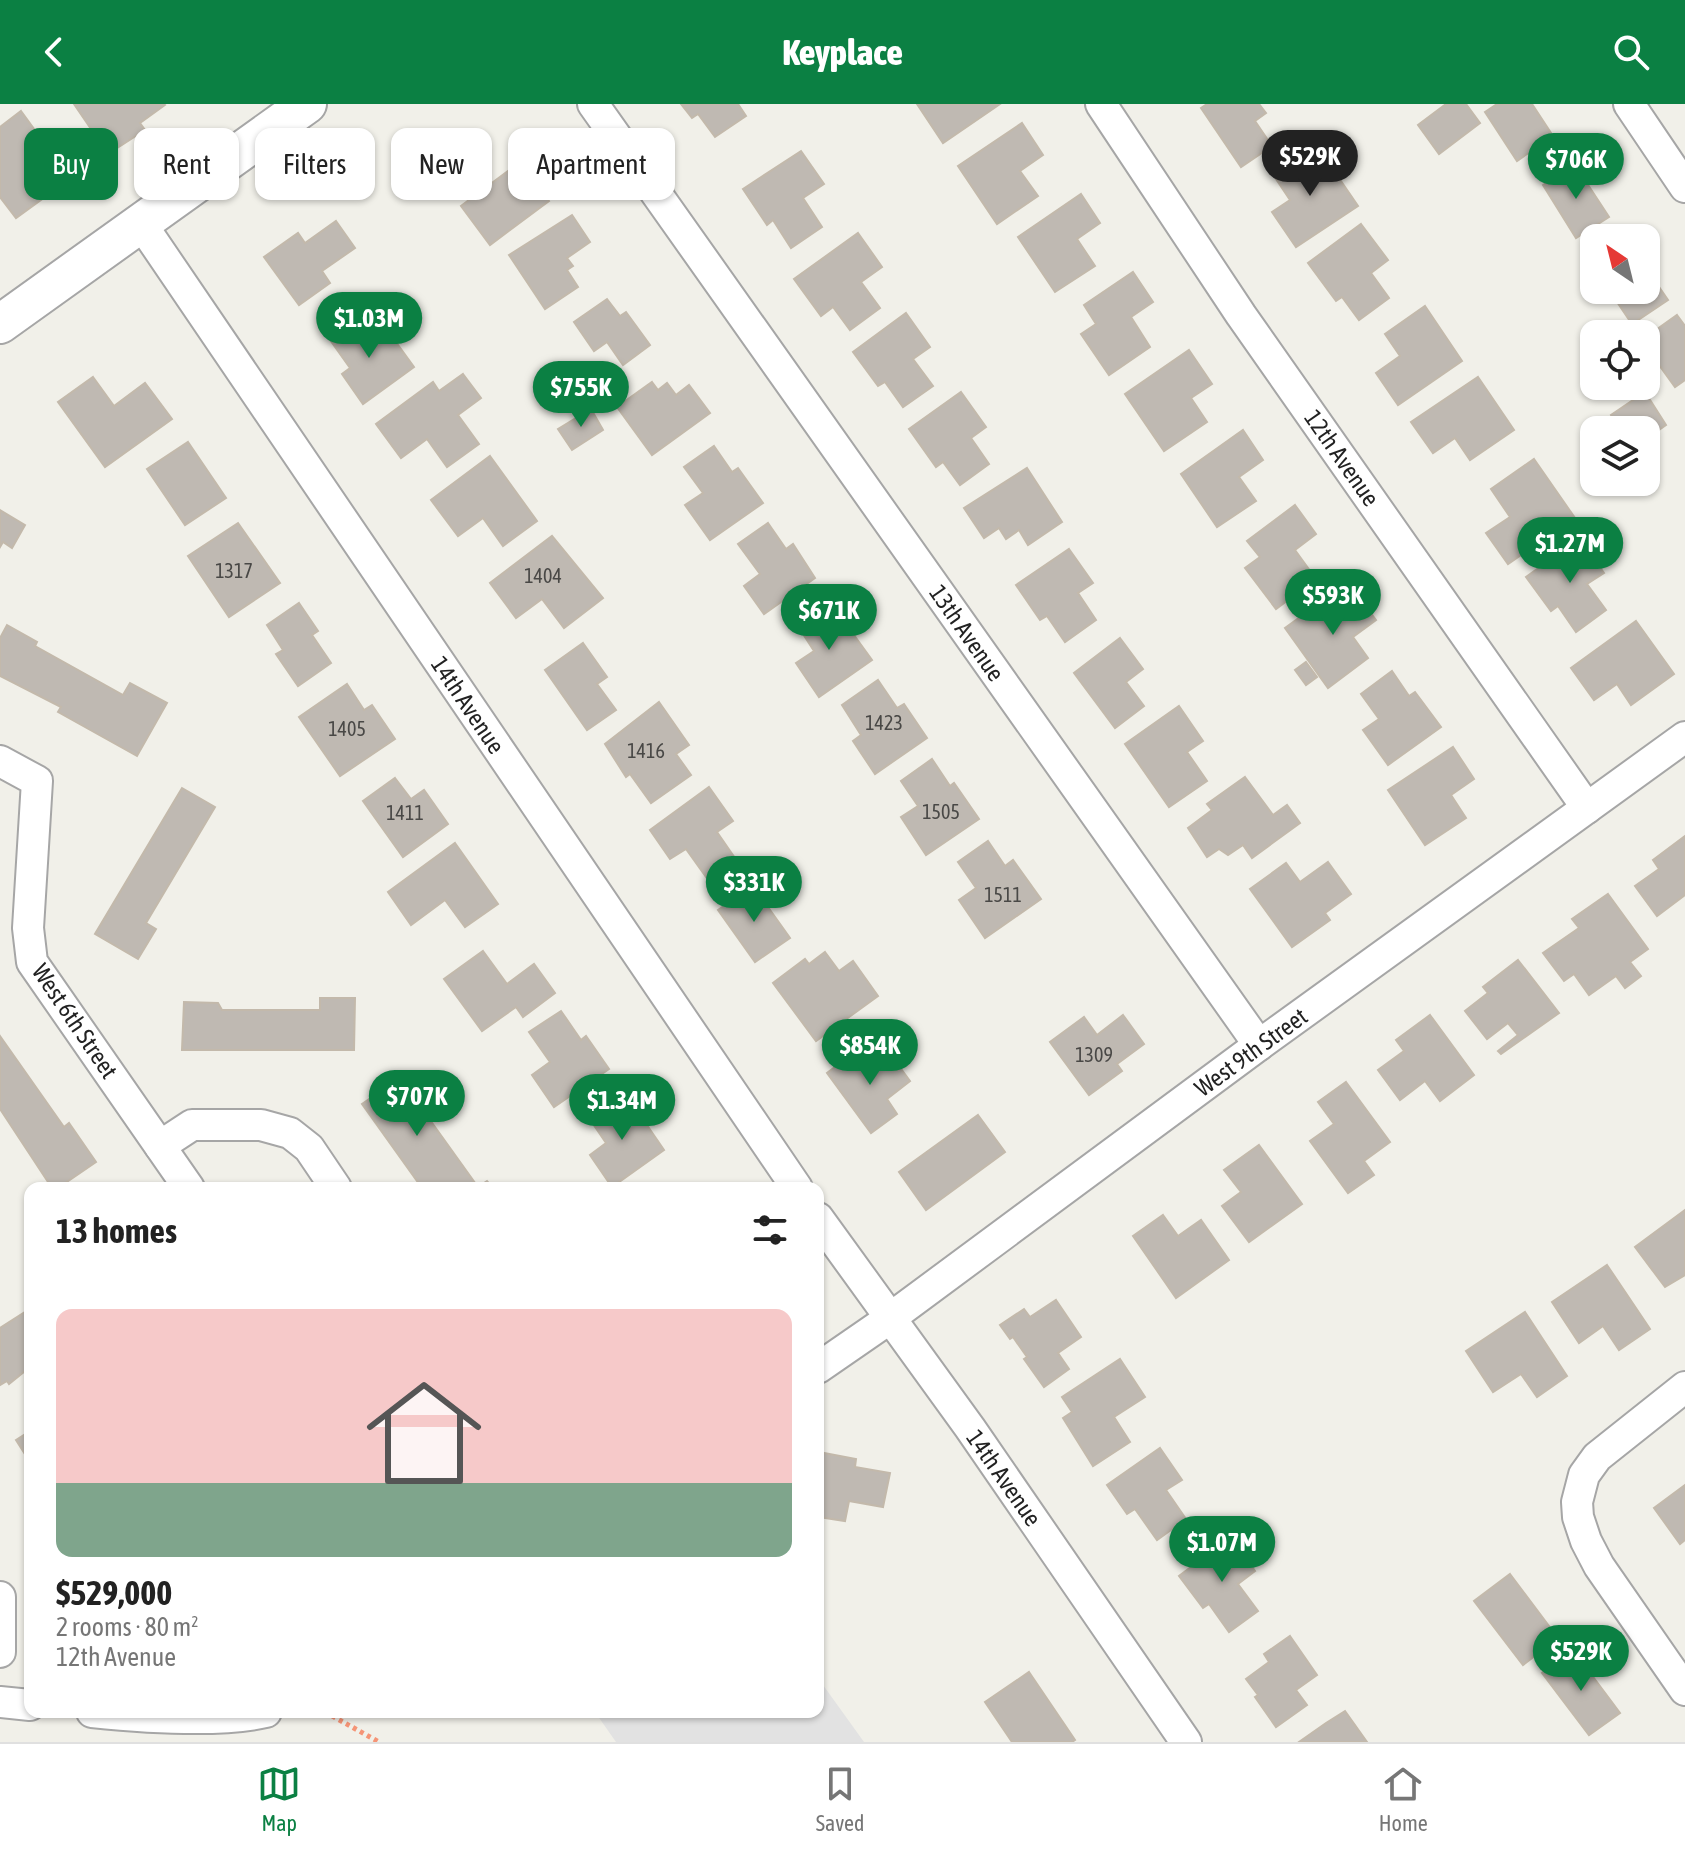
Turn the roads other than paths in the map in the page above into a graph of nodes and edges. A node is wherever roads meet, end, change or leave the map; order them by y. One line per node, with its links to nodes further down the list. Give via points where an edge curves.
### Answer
1 (307, 104): 6 (street)
2 (593, 104): 11 (street, 13th Avenue)
3 (1101, 104): 10 (street, 12th Avenue, via 1241,315)
4 (1629, 104): 5 (street)
5 (1685, 187)
6 (140, 222): 7 (street); 15 (street, 14th Avenue)
7 (0, 324)
8 (1685, 737): 10 (street, West 9th Street)
9 (0, 761): 12 (street, West 6th Street, via 37,781 28,928 32,962)
10 (1587, 808): 11 (street, West 9th Street)
11 (1259, 1045): 17 (street, West 9th Street)
12 (160, 1146): 13 (street, West 6th Street); 14 (street, via 192,1125 261,1125 290,1133 309,1148)
13 (185, 1182)
14 (332, 1182)
15 (793, 1182)
16 (824, 1227): 17 (street, 14th Avenue)
17 (889, 1319): 18 (street, West 9th Street); 25 (street, 14th Avenue)
18 (824, 1364)
19 (1685, 1387): 22 (street, via 1597,1457 1584,1475 1577,1502 1586,1541 1599,1566)
20 (0, 1597): 21 (street)
21 (0, 1652)
22 (1685, 1690)
23 (0, 1702): 24 (street)
24 (24, 1704)
25 (1186, 1742)

